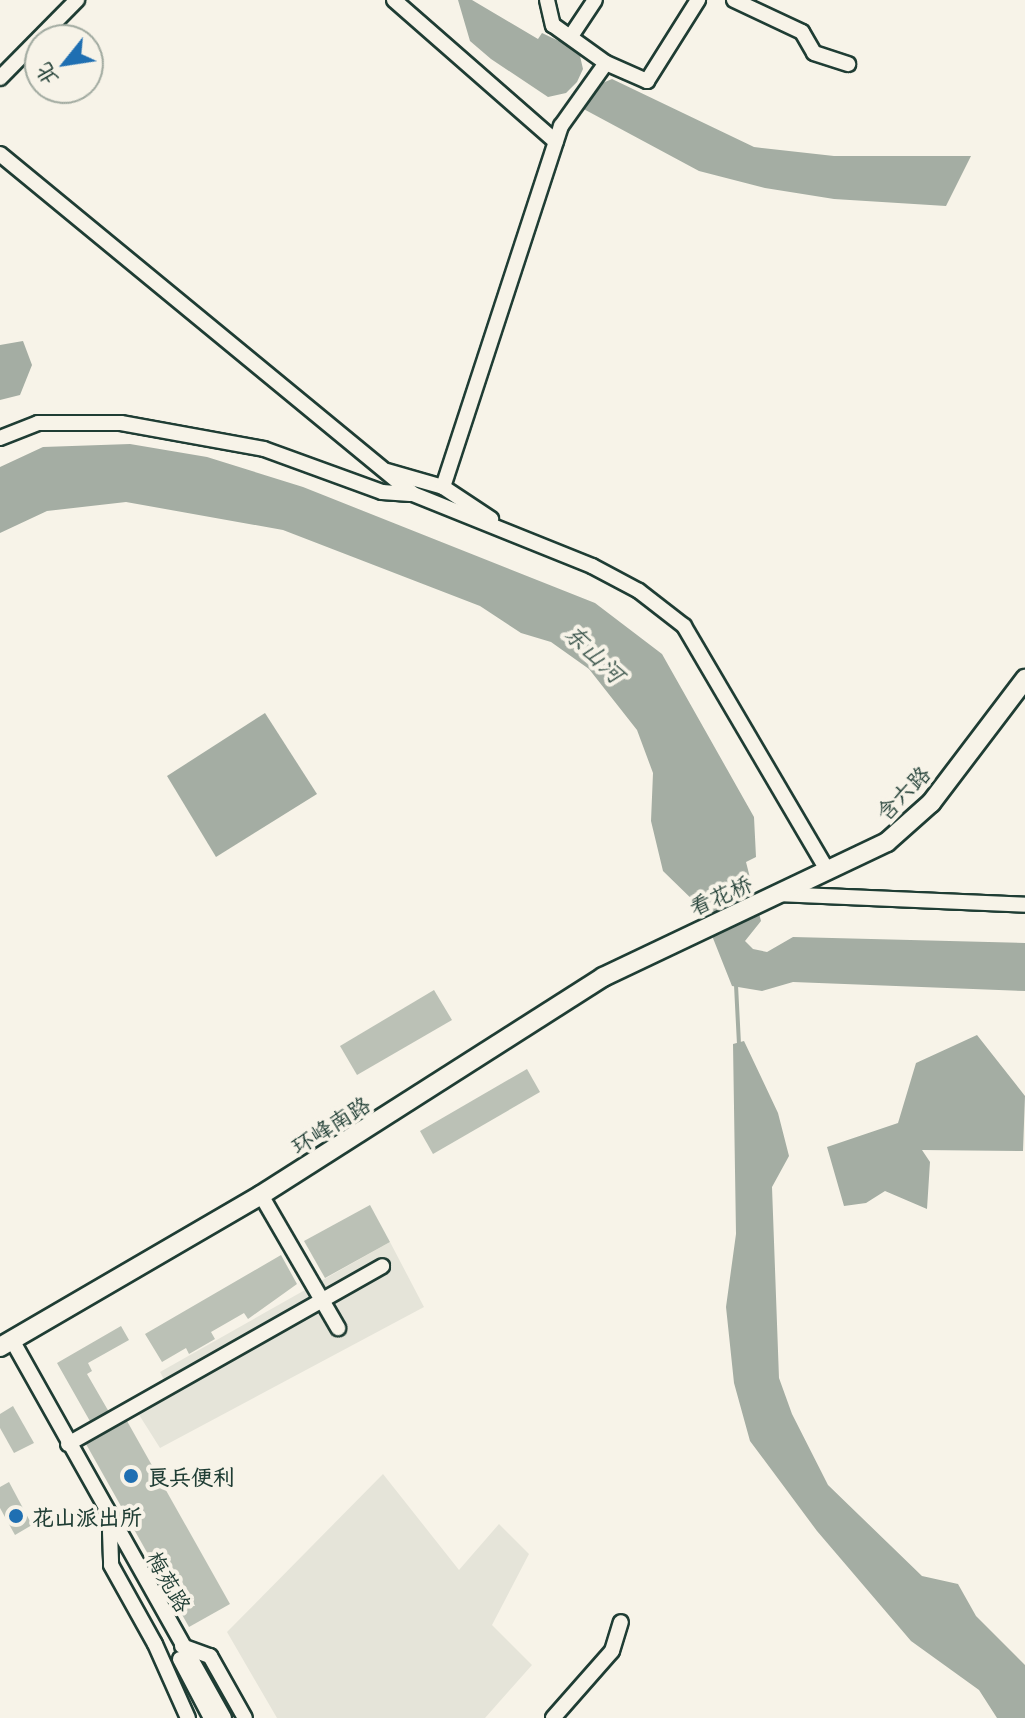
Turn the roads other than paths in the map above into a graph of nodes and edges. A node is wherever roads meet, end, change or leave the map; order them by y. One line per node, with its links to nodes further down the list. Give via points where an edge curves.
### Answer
1 (77, 0): 10 (street)
2 (394, 0): 11 (street)
3 (547, 0): 7 (street, via 549,20)
4 (595, 0): 7 (street)
5 (698, 0): 8 (street, via 647,81)
6 (734, 0): 9 (street, via 802,32 814,53)
7 (571, 36): 8 (street)
8 (606, 63): 11 (street, via 572,104)
9 (848, 64)
10 (0, 78)
11 (556, 142): 15 (street)
12 (0, 154): 14 (street)
13 (0, 438): 16 (street, via 38,423 121,423 264,449 382,492)
14 (376, 467): 15 (street); 16 (street)
15 (443, 487): 17 (street)
16 (413, 494): 17 (street)
17 (518, 536): 19 (street, via 615,577 684,626)
18 (1025, 679): 19 (main road, 含六路, via 908,825 887,842)
19 (827, 870): 20 (main road, 含六路)
20 (777, 894): 21 (street); 22 (main road, 看花桥)
21 (1025, 905)
22 (682, 937): 23 (main road, 环峰南路, via 603,977)
23 (261, 1195): 25 (street); 27 (main road, 环峰南路)
24 (382, 1266): 25 (street)
25 (322, 1300): 26 (street); 28 (street)
26 (338, 1328)
27 (5, 1343): 28 (street, 梅苑路); 29 (street, 梅苑路)
28 (68, 1444): 31 (street, 梅苑路)
29 (110, 1532): 32 (street, via 111,1565); 33 (street, 梅苑路)
30 (621, 1622): 36 (street, via 612,1651)
31 (182, 1646): 34 (street, 梅苑路); 35 (street, via 210,1656)
32 (188, 1718)
33 (211, 1718)
34 (224, 1718)
35 (245, 1718)
36 (553, 1718)

